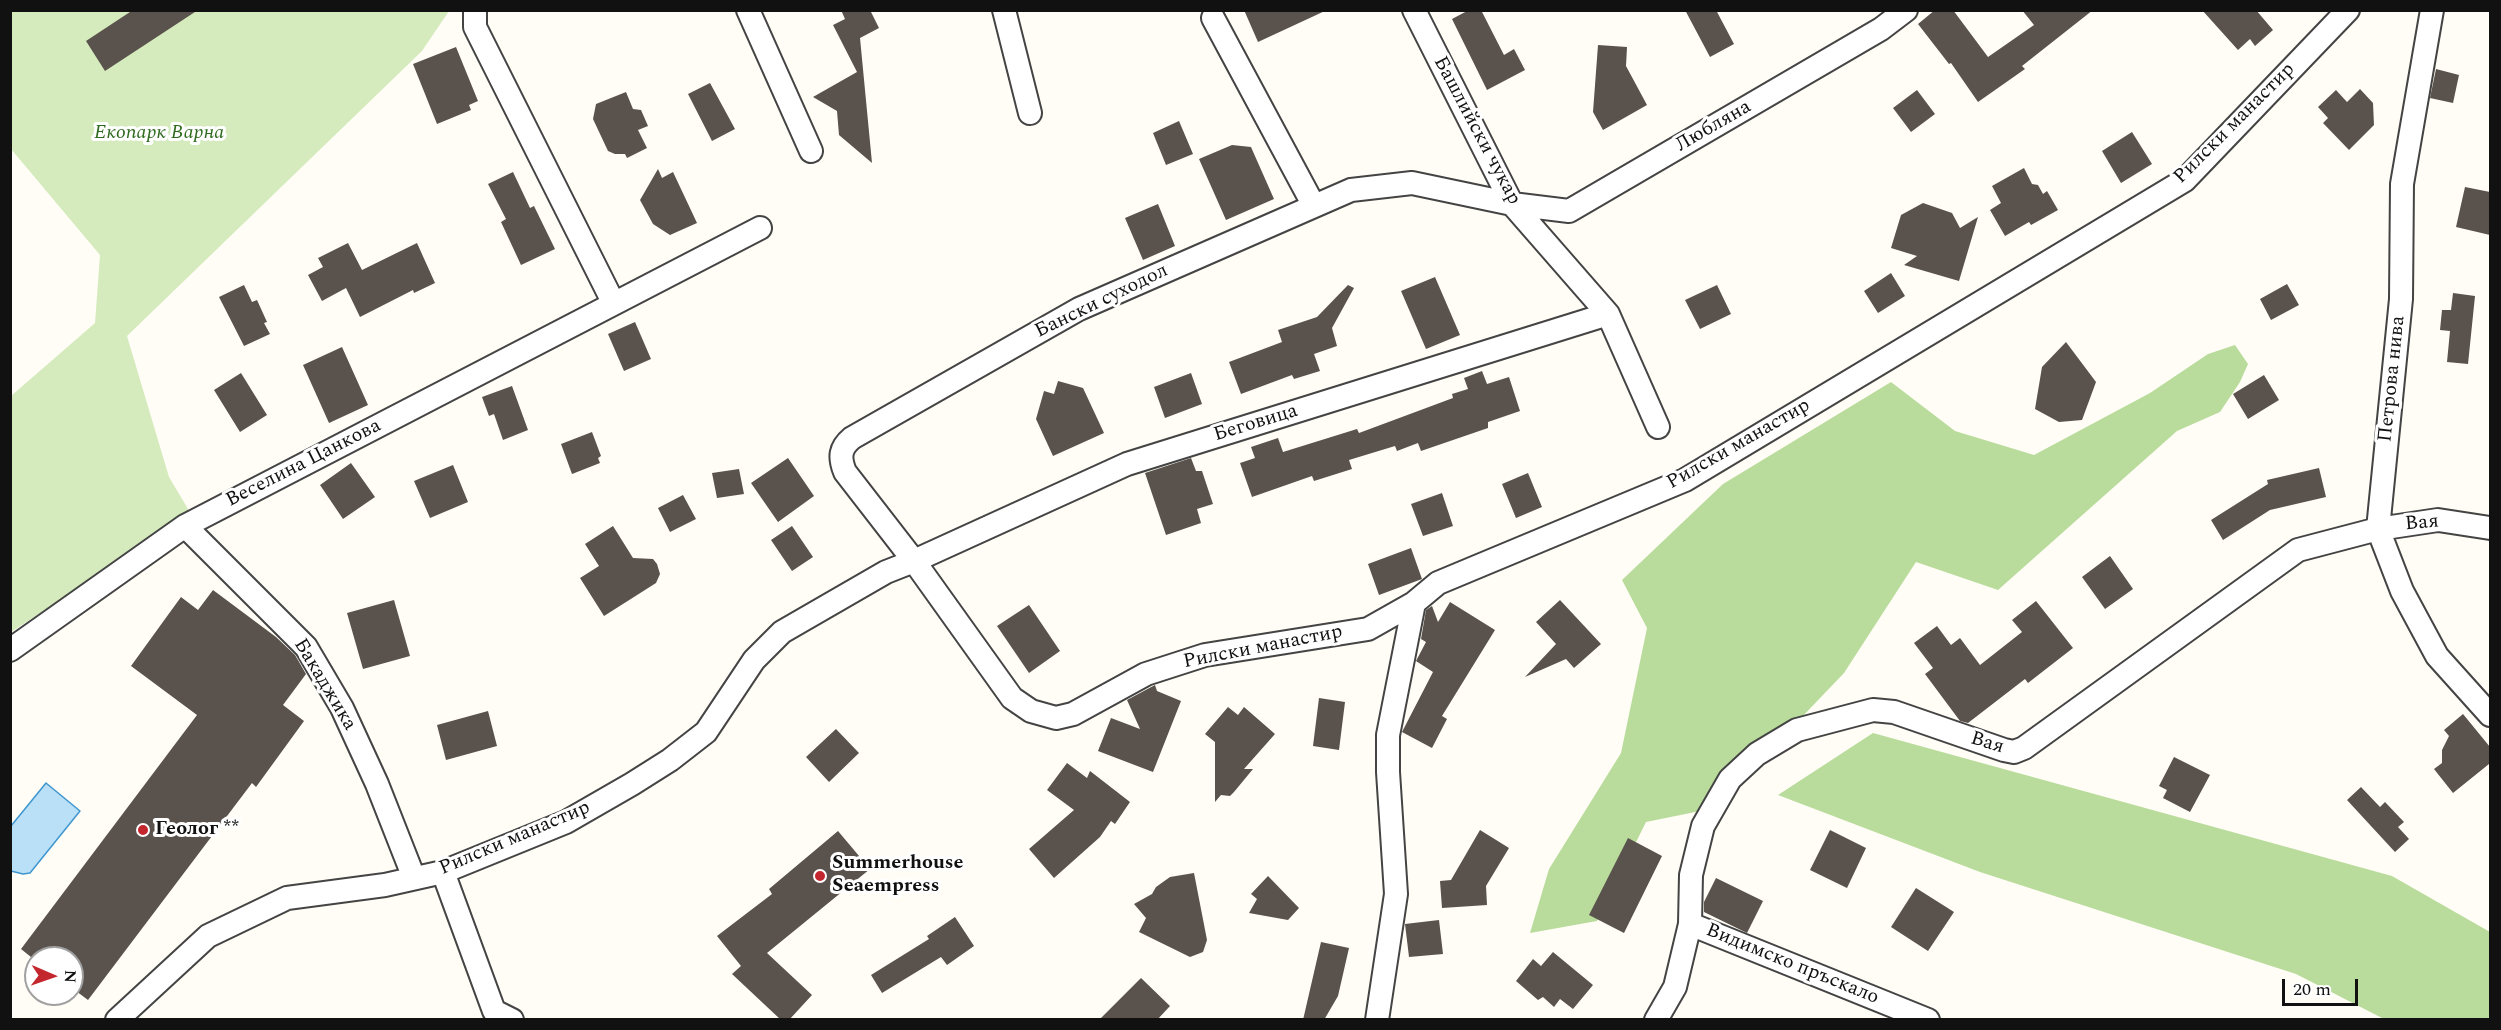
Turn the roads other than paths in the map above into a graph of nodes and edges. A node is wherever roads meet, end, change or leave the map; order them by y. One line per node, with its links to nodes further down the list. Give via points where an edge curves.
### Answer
1 (475, 10): 14 (street, via 475,27)
2 (748, 10): 10 (street)
3 (1004, 10): 9 (street)
4 (1413, 10): 11 (street, Башлийски чукар)
5 (1906, 10): 11 (street, Любляна, via 1881,29 1569,211)
6 (2348, 10): 21 (street, Рилски манастир, via 2185,180 1685,480 1438,583)
7 (2432, 10): 19 (street, Петрова нива, via 2402,184 2401,299)
8 (1213, 18): 12 (street)
9 (1030, 113)
10 (811, 151)
11 (1512, 204): 12 (street, Бански суходол, via 1412,183 1351,190); 15 (street, Башлийски чукар)
12 (1314, 206): 20 (street, Бански суходол, via 1078,309 842,446 840,461 844,472)
13 (760, 228): 14 (street, Веселина Цанкова)
14 (613, 302): 17 (street, Веселина Цанкова)
15 (1608, 314): 16 (street, Башлийски чукар); 20 (street, Беговица, via 1127,464)
16 (1659, 427)
17 (185, 526): 22 (street, Веселина Цанкова); 25 (street, Бакаджика, via 306,647 342,708)
18 (2490, 528): 19 (street, Вая, via 2438,520)
19 (2378, 529): 23 (street, Петрова нива, via 2402,591 2437,656); 26 (street, Вая, via 2298,550 2014,752 1894,712 1873,710 1797,730 1757,754 1730,779 1703,826 1691,875)
20 (914, 561): 21 (street, Рилски манастир, via 1012,698 1030,711 1056,718 1073,714 1146,674 1186,661 1368,629); 24 (street, Рилски манастир, via 886,572 782,632 754,660 706,732 670,760 566,822)
21 (1414, 603): 29 (street, via 1388,735 1396,894)
22 (10, 650)
23 (2490, 715)
24 (443, 872): 25 (street, Рилски манастир); 28 (street, via 494,1011)
25 (414, 878): 27 (street, Рилски манастир, via 287,898 247,917 208,936)
26 (1690, 924): 30 (street, Вая, via 1675,987); 31 (street, Видимско пръскало)
27 (117, 1020)
28 (512, 1020)
29 (1377, 1020)
30 (1656, 1020)
31 (1928, 1020)

